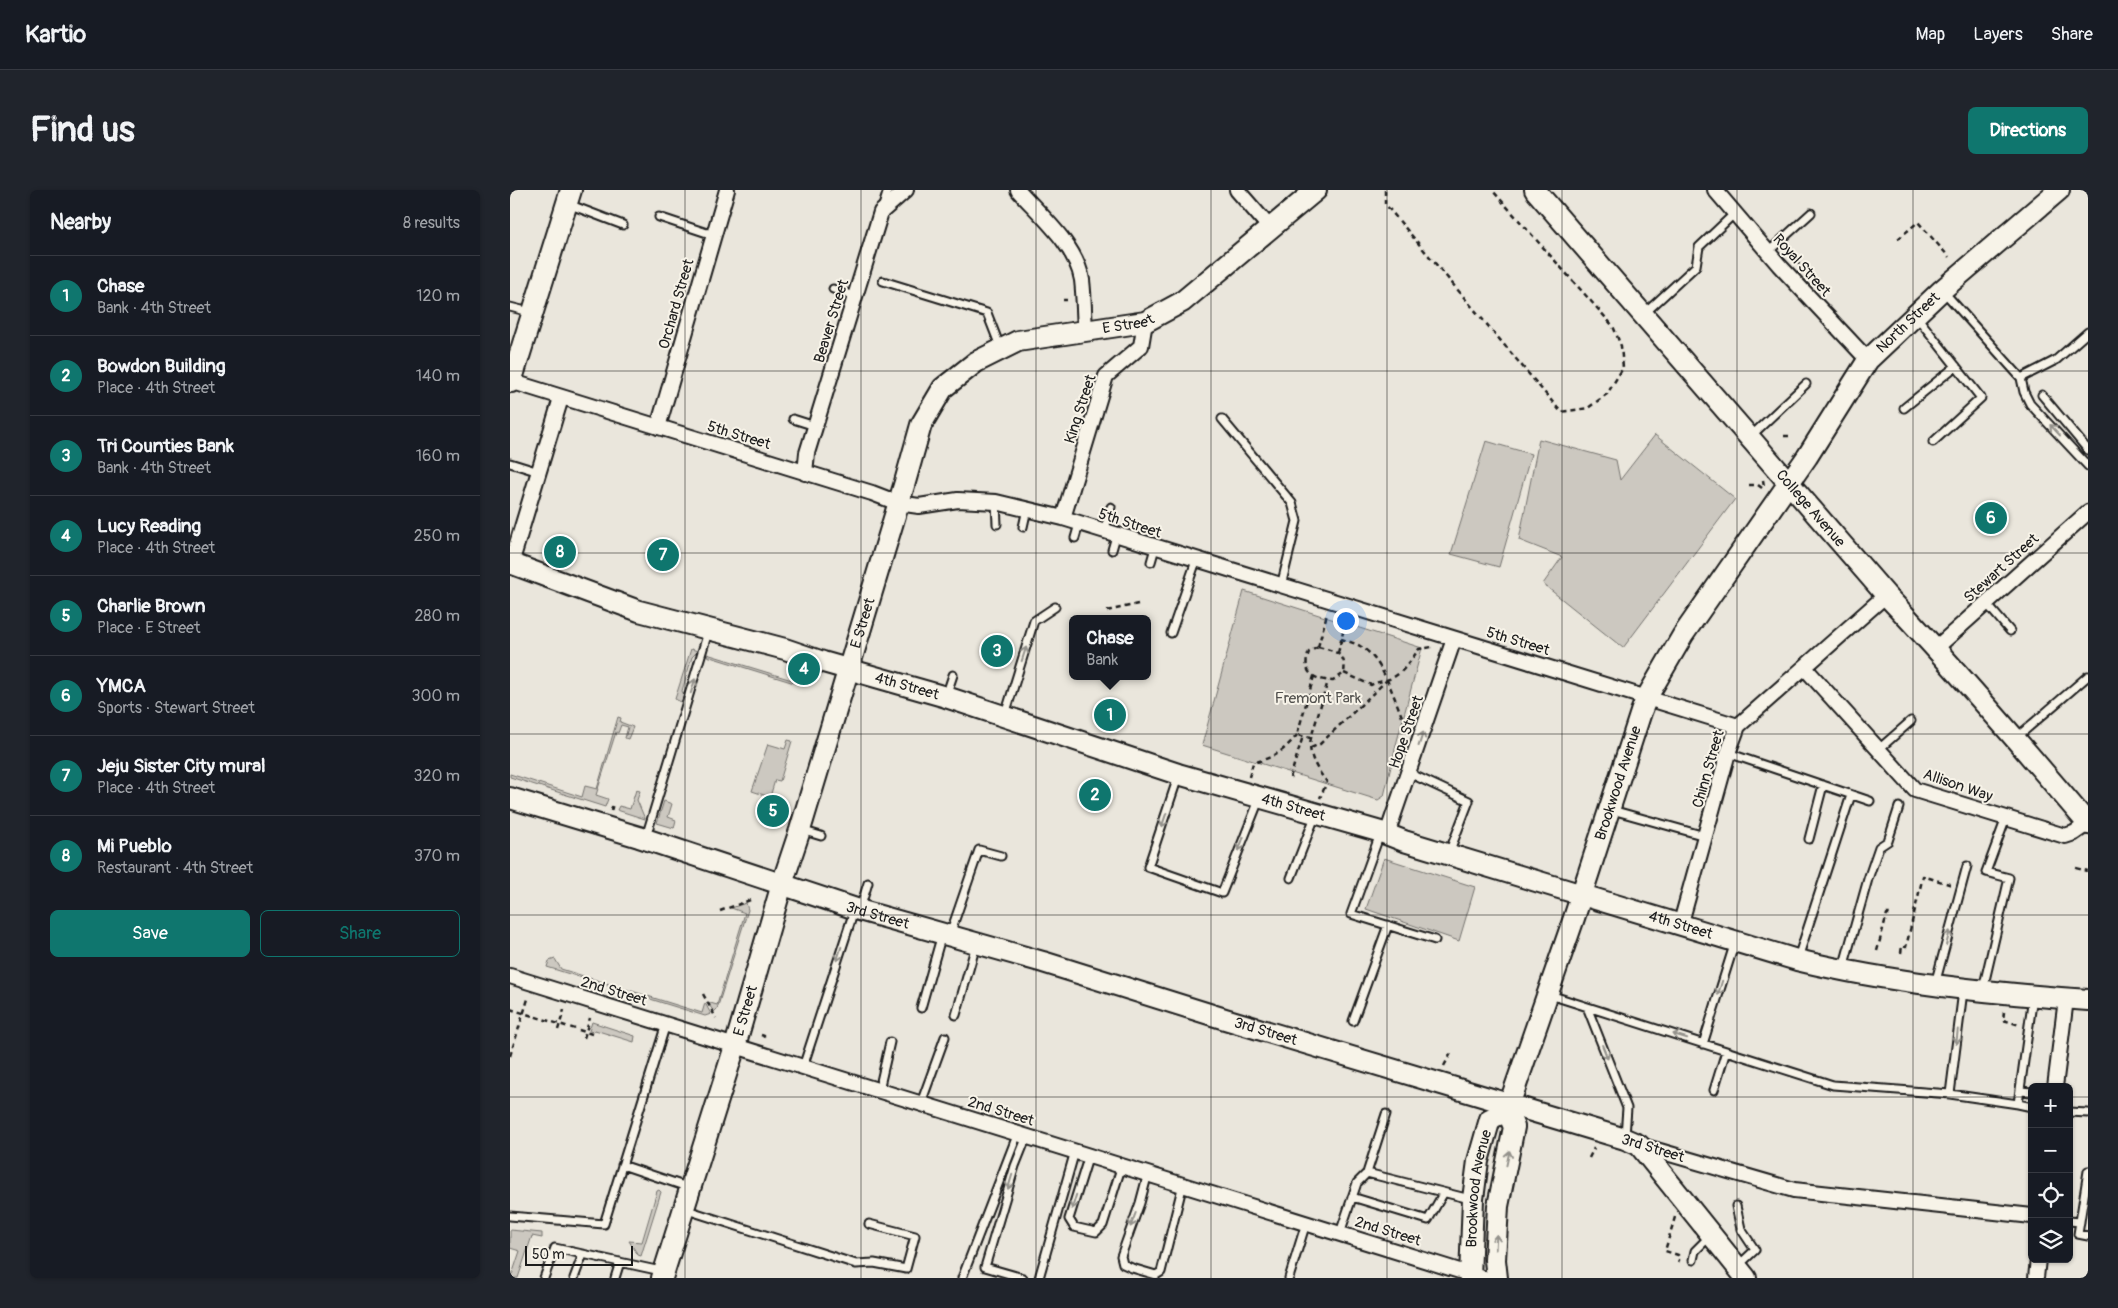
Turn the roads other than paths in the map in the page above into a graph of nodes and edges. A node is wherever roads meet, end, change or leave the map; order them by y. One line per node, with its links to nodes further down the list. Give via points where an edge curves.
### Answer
1 (727, 190): 17 (street, Orchard Street)
2 (888, 190): 11 (lane)
3 (906, 190): 11 (street)
4 (1018, 190): 28 (street, via 1075,259 1082,280)
5 (1237, 190): 16 (street)
6 (1316, 190): 16 (street, E Street)
7 (1535, 190): 25 (street, College Avenue)
8 (1715, 190): 12 (street, Royal Street)
9 (2059, 190): 21 (street, North Street)
10 (569, 194): 15 (lane); 24 (street)
11 (881, 212): 22 (street, Beaver Street)
12 (1735, 213): 18 (street, Royal Street); 25 (lane, via 1699,247 1696,266)
13 (1811, 213): 18 (lane)
14 (659, 217): 17 (lane)
15 (623, 225)
16 (1271, 229): 27 (street, E Street, via 1182,302)
17 (712, 235): 42 (street, Orchard Street)
18 (1768, 252): 31 (street, Royal Street)
19 (883, 280): 30 (lane, via 987,313)
20 (833, 289): 22 (lane)
21 (1942, 290): 26 (street, North Street); 33 (lane)
22 (857, 297): 41 (street, Beaver Street)
23 (510, 307): 24 (lane)
24 (533, 313): 34 (street)
25 (1643, 314): 43 (street, College Avenue)
26 (1915, 314): 31 (street, North Street); 32 (lane)
27 (1145, 322): 28 (street, E Street); 56 (street, King Street, via 1141,346 1106,376)
28 (1085, 330): 30 (street, E Street, via 1018,341)
29 (2088, 332): 33 (lane, via 2056,360)
30 (1002, 349): 52 (street, E Street, via 976,362 944,388 921,425)
31 (1868, 360): 50 (street, North Street)
32 (1956, 366): 38 (lane); 44 (lane, via 1981,398)
33 (2021, 378): 47 (lane, one-way to 33, via 2030,404)
34 (511, 381): 37 (street, 5th Street)
35 (1806, 384): 43 (lane)
36 (2042, 395): 45 (lane)
37 (562, 398): 42 (street, 5th Street); 48 (street)
38 (1904, 408)
39 (1222, 418): 64 (lane, via 1292,503 1297,521)
40 (793, 419): 41 (lane)
41 (815, 426): 49 (street, Beaver Street)
42 (658, 427): 49 (street, 5th Street)
43 (1750, 437): 50 (street, College Avenue)
44 (1932, 442)
45 (2088, 450)
46 (510, 463): 48 (lane)
47 (2088, 466)
48 (539, 472): 63 (street)
49 (805, 473): 52 (street, 5th Street)
50 (1789, 483): 65 (street, College Avenue); 78 (street, Brookwood Avenue, via 1683,635)
51 (996, 502): 52 (street, 5th Street, via 958,500 919,506); 54 (street, 5th Street); 57 (lane)
52 (898, 503): 73 (street, E Street)
53 (1111, 507): 61 (lane)
54 (1027, 509): 56 (street, 5th Street); 59 (lane)
55 (2088, 512): 66 (street, Stewart Street)
56 (1063, 518): 58 (street, 5th Street)
57 (997, 524)
58 (1079, 524): 60 (lane); 61 (street, 5th Street)
59 (1022, 527)
60 (1075, 538)
61 (1110, 539): 62 (street, 5th Street, via 1153,555)
62 (1196, 561): 64 (street, 5th Street); 70 (lane)
63 (510, 565): 68 (street, 4th Street, via 639,611)
64 (1281, 586): 71 (street, 5th Street)
65 (1886, 595): 72 (street, College Avenue); 74 (street, Chinn Street)
66 (1986, 603): 69 (lane); 72 (street, Stewart Street)
67 (1055, 607): 79 (lane, one-way to 67, via 1034,621)
68 (708, 630): 73 (street, 4th Street); 102 (lane, one-way to 68)
69 (2010, 631)
70 (1170, 633)
71 (1454, 638): 78 (street, 5th Street); 85 (street, Hope Street, one-way to 71)
72 (1936, 648): 82 (street, College Avenue)
73 (849, 668): 77 (street, 4th Street); 97 (street, E Street)
74 (1805, 668): 81 (street, Chinn Street); 83 (street, Allison Way)
75 (953, 675): 77 (lane)
76 (2088, 676): 82 (lane)
77 (946, 697): 79 (street, 4th Street)
78 (1647, 698): 81 (street, 5th Street); 93 (street, Brookwood Avenue)
79 (1004, 718): 86 (street, 4th Street)
80 (1910, 721): 83 (lane)
81 (1738, 726): 84 (street, Chinn Street)
82 (2016, 738): 96 (street, College Avenue)
83 (1879, 749): 95 (street, Allison Way, via 1915,790)
84 (1728, 753): 87 (lane); 100 (street, Chinn Street)
85 (1409, 773): 98 (street, Hope Street); 103 (lane, via 1469,800)
86 (1178, 774): 89 (street, 4th Street); 89 (lane, via 1148,867 1222,893)
87 (1823, 785): 88 (lane); 101 (lane)
88 (1851, 794): 91 (lane); 117 (lane)
89 (1252, 796): 94 (street, 4th Street)
90 (510, 798): 102 (street, 3rd Street)
91 (1870, 801)
92 (1900, 807): 118 (lane, via 1888,841 1879,847)
93 (1610, 809): 100 (lane); 109 (street, Brookwood Avenue)
94 (1316, 814): 98 (street, 4th Street); 106 (lane)
95 (2006, 818): 96 (street, Allison Way, via 2065,836); 121 (lane, via 1986,872 2009,878)
96 (2088, 824)
97 (800, 830): 99 (lane); 108 (street, E Street)
98 (1384, 833): 103 (street, 4th Street); 111 (lane, via 1351,914)
99 (821, 836)
100 (1705, 836): 112 (street, Chinn Street)
101 (1809, 839)
102 (645, 840): 108 (street, 3rd Street)
103 (1448, 854): 109 (street, 4th Street)
104 (1001, 856): 113 (lane, via 980,850)
105 (1966, 866): 120 (lane, one-way to 105)
106 (1291, 878)
107 (868, 883): 110 (lane)
108 (782, 884): 110 (street, 3rd Street); 134 (street, E Street)
109 (1582, 894): 112 (street, 4th Street); 122 (street, Brookwood Avenue)
110 (857, 909): 113 (street, 3rd Street); 136 (lane, one-way to 136)
111 (1388, 925): 114 (lane); 129 (lane)
112 (1680, 926): 115 (street, 4th Street)
113 (946, 935): 116 (street, 3rd Street); 127 (lane)
114 (1435, 940)
115 (1735, 941): 117 (street, 4th Street); 133 (lane, one-way to 133)
116 (976, 944): 128 (lane); 146 (street, 3rd Street)
117 (1797, 960): 118 (street, 4th Street)
118 (1842, 971): 120 (street, 4th Street)
119 (510, 976): 130 (street, 2nd Street)
120 (1935, 985): 121 (street, 4th Street)
121 (1973, 989): 123 (street, 4th Street); 142 (lane, one-way to 142)
122 (1547, 994): 126 (lane); 146 (street, Brookwood Avenue)
123 (2033, 996): 124 (street, 4th Street); 140 (lane)
124 (2066, 999): 125 (street, 4th Street); 137 (street)
125 (2088, 1000)
126 (1587, 1007): 133 (lane, one-way to 126); 151 (lane, one-way to 151, via 1627,1108)
127 (921, 1008)
128 (956, 1015)
129 (1353, 1021)
130 (666, 1024): 134 (street, 2nd Street); 153 (lane)
131 (945, 1036): 143 (lane)
132 (890, 1042): 138 (lane)
133 (1704, 1044): 135 (lane)
134 (735, 1046): 136 (street, 2nd Street); 159 (street, E Street)
135 (1726, 1051): 139 (lane); 142 (lane, via 1833,1085)
136 (803, 1067): 138 (street, 2nd Street)
137 (2056, 1083)
138 (879, 1090): 143 (street, 2nd Street)
139 (1714, 1090)
140 (2020, 1091): 141 (lane); 144 (lane)
141 (2028, 1092)
142 (1950, 1094): 144 (lane)
143 (921, 1103): 150 (street, 2nd Street)
144 (2018, 1104): 145 (lane)
145 (2028, 1106)
146 (1508, 1107): 151 (street, 3rd Street); 162 (street, Brookwood Avenue, via 1490,1119 1478,1161); 188 (street, Brookwood Avenue, one-way to 146, via 1498,1206 1514,1128)
147 (2073, 1112): 148 (lane)
148 (2088, 1113)
149 (1386, 1114): 156 (lane)
150 (1023, 1135): 152 (street, 2nd Street); 184 (lane); 185 (lane, one-way to 185, via 985,1267)
151 (1632, 1142): 166 (street, 3rd Street, via 1794,1190); 172 (street)
152 (1082, 1153): 154 (street, 2nd Street); 154 (lane, one-way to 154, via 1069,1219 1074,1227 1096,1232 1103,1225); 186 (lane)
153 (622, 1165): 159 (lane); 165 (lane, via 604,1224)
154 (1122, 1165): 157 (street, 2nd Street)
155 (2088, 1171): 169 (lane)
156 (1367, 1173): 160 (lane); 161 (lane, via 1357,1183)
157 (1148, 1174): 158 (street, 2nd Street); 158 (lane, one-way to 158, via 1121,1256 1122,1264 1156,1275 1161,1272)
158 (1183, 1184): 168 (street, 2nd Street)
159 (690, 1188): 164 (street, E Street)
160 (1443, 1194): 161 (lane, via 1428,1220); 162 (lane)
161 (1352, 1197): 171 (lane)
162 (1473, 1200): 180 (street, Brookwood Avenue)
163 (1736, 1206): 178 (lane, via 1742,1229 1755,1250)
164 (684, 1208): 170 (lane, via 856,1264 874,1263 906,1269 915,1236); 179 (street, E Street)
165 (510, 1216)
166 (2028, 1216)
167 (2073, 1221): 169 (lane)
168 (1306, 1222): 171 (street, 2nd Street); 187 (lane)
169 (2080, 1222): 173 (lane, via 2078,1234)
170 (869, 1224)
171 (1340, 1233): 180 (street, 2nd Street)
172 (1710, 1235): 175 (lane, via 1694,1250); 178 (street)
173 (2088, 1236)
174 (583, 1254): 176 (lane); 181 (lane, via 555,1248); 182 (lane)
175 (1694, 1260)
176 (620, 1262): 179 (lane); 183 (lane)
177 (2038, 1263): 189 (street)
178 (1741, 1272)
179 (663, 1275)
180 (1474, 1276)
181 (544, 1278)
182 (574, 1278)
183 (615, 1278)
184 (962, 1278)
185 (1023, 1278)
186 (1039, 1278)
187 (1289, 1278)
188 (1497, 1278)
189 (2036, 1278)

